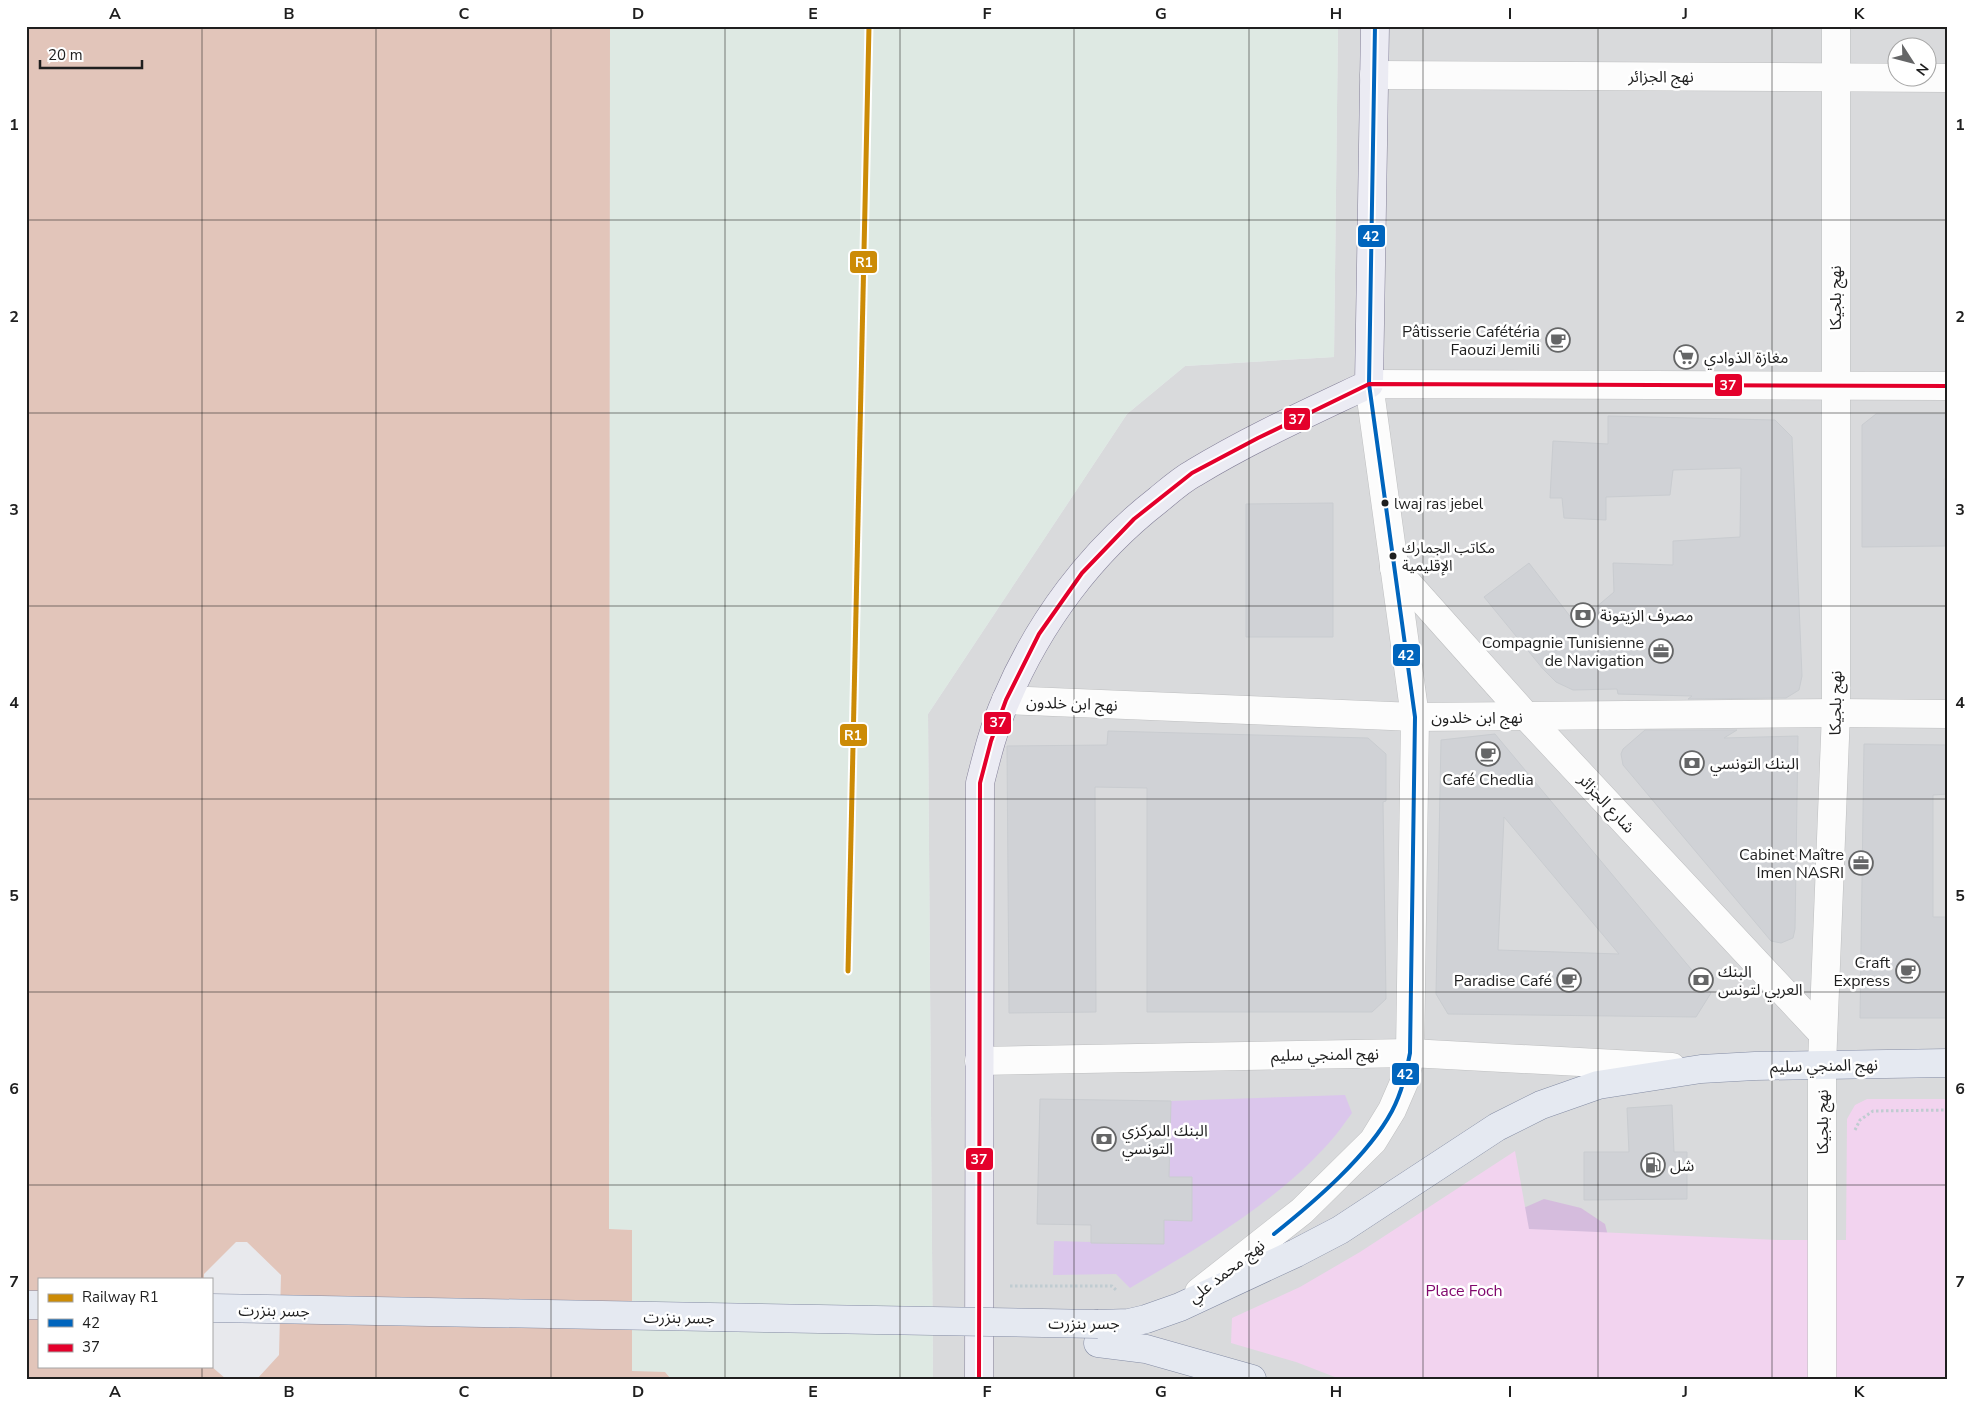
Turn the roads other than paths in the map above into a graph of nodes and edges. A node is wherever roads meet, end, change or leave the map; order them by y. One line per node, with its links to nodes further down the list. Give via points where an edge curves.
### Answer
1 (1375, 26): 3 (main road)
2 (1836, 26): 4 (street, نهج بلجيكا)
3 (1374, 75): 4 (street, نهج الجزائر); 6 (main road)
4 (1836, 77): 5 (street, نهج الجزائر); 7 (street, نهج بلجيكا)
5 (1948, 78)
6 (1369, 384): 7 (street); 9 (street, نهج محمد علي); 10 (main road, via 1192,474 1134,519 1082,573 1039,634)
7 (1835, 386): 8 (street); 11 (street, نهج بلجيكا)
8 (1948, 386)
9 (1394, 568): 13 (street, نهج محمد علي); 14 (street, شارع الجزائر)
10 (1006, 700): 13 (street, نهج ابن خلدون); 17 (main road, via 980,783)
11 (1836, 712): 12 (street, نهج ابن خلدون); 14 (street, نهج ابن خلدون); 15 (street, نهج بلجيكا)
12 (1948, 714)
13 (1414, 717): 14 (street, نهج ابن خلدون); 16 (street, نهج محمد علي)
14 (1527, 717): 15 (street, شارع الجزائر)
15 (1823, 1034): 19 (street, نهج بلجيكا)
16 (1410, 1052): 17 (street, نهج المنجي سليم); 20 (street, نهج المنجي سليم); 21 (street, نهج محمد علي, via 1405,1080 1373,1141 1302,1212)
17 (979, 1061): 26 (main road)
18 (1948, 1063): 19 (main road, نهج المنجي سليم)
19 (1822, 1065): 20 (main road, نهج المنجي سليم); 28 (street, نهج بلجيكا)
20 (1701, 1069): 21 (main road, نهج المنجي سليم, via 1598,1085 1541,1105 1497,1127 1340,1230)
21 (1180, 1307): 23 (main road, نهج المنجي سليم)
22 (212, 1308): 25 (main road, جسر بنزرت, bridge)
23 (1146, 1319): 25 (main road, جسر بنزرت)
24 (212, 1327): 25 (main road, جسر بنزرت)
25 (1098, 1334): 27 (main road, جسر بنزرت)
26 (979, 1379)
27 (1252, 1379)
28 (1822, 1379)

